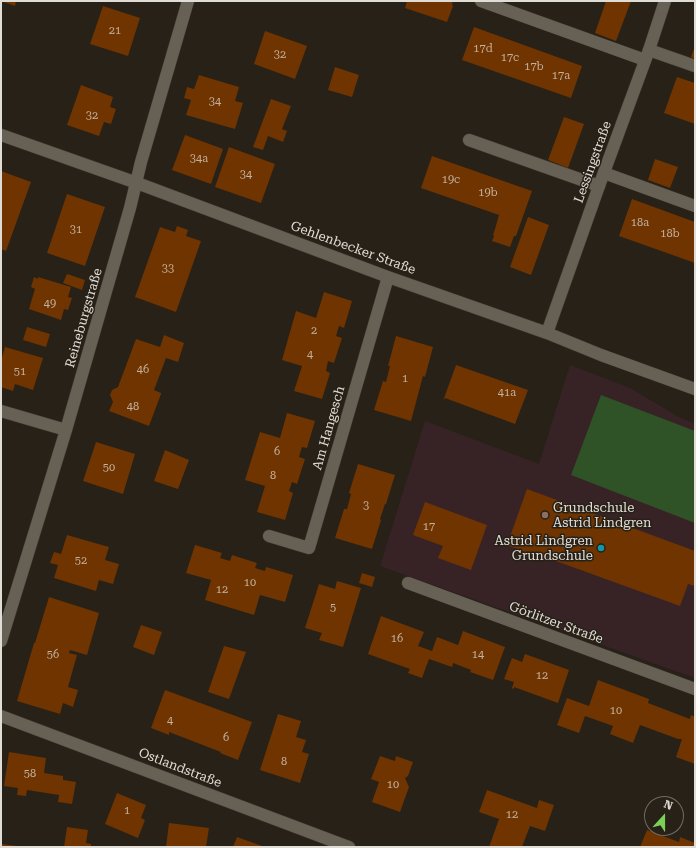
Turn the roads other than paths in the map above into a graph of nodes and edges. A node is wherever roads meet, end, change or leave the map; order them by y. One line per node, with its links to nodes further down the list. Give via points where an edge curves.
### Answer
1 (188, 1): 9 (street, Reineburgstraße)
2 (481, 1): 4 (street)
3 (665, 1): 4 (street, Lessingstraße)
4 (647, 55): 5 (street); 8 (street, Lessingstraße)
5 (695, 66)
6 (1, 135): 9 (street, Gehlenbecker Straße)
7 (469, 140): 10 (street)
8 (604, 173): 10 (street, Lessingstraße); 11 (street)
9 (137, 183): 12 (street, Gehlenbecker Straße); 16 (street, Reineburgstraße)
10 (599, 186): 13 (street, Lessingstraße)
11 (695, 206)
12 (388, 276): 13 (street, Gehlenbecker Straße); 17 (street, Am Hangesch, via 309,548)
13 (547, 333): 14 (street, Gehlenbecker Straße)
14 (695, 389)
15 (1, 410): 16 (street)
16 (66, 430): 19 (street, Reineburgstraße)
17 (269, 536)
18 (408, 583): 20 (street, Görlitzer Straße)
19 (1, 641)
20 (695, 689)
21 (1, 716): 22 (street, Ostlandstraße)
22 (349, 847)

